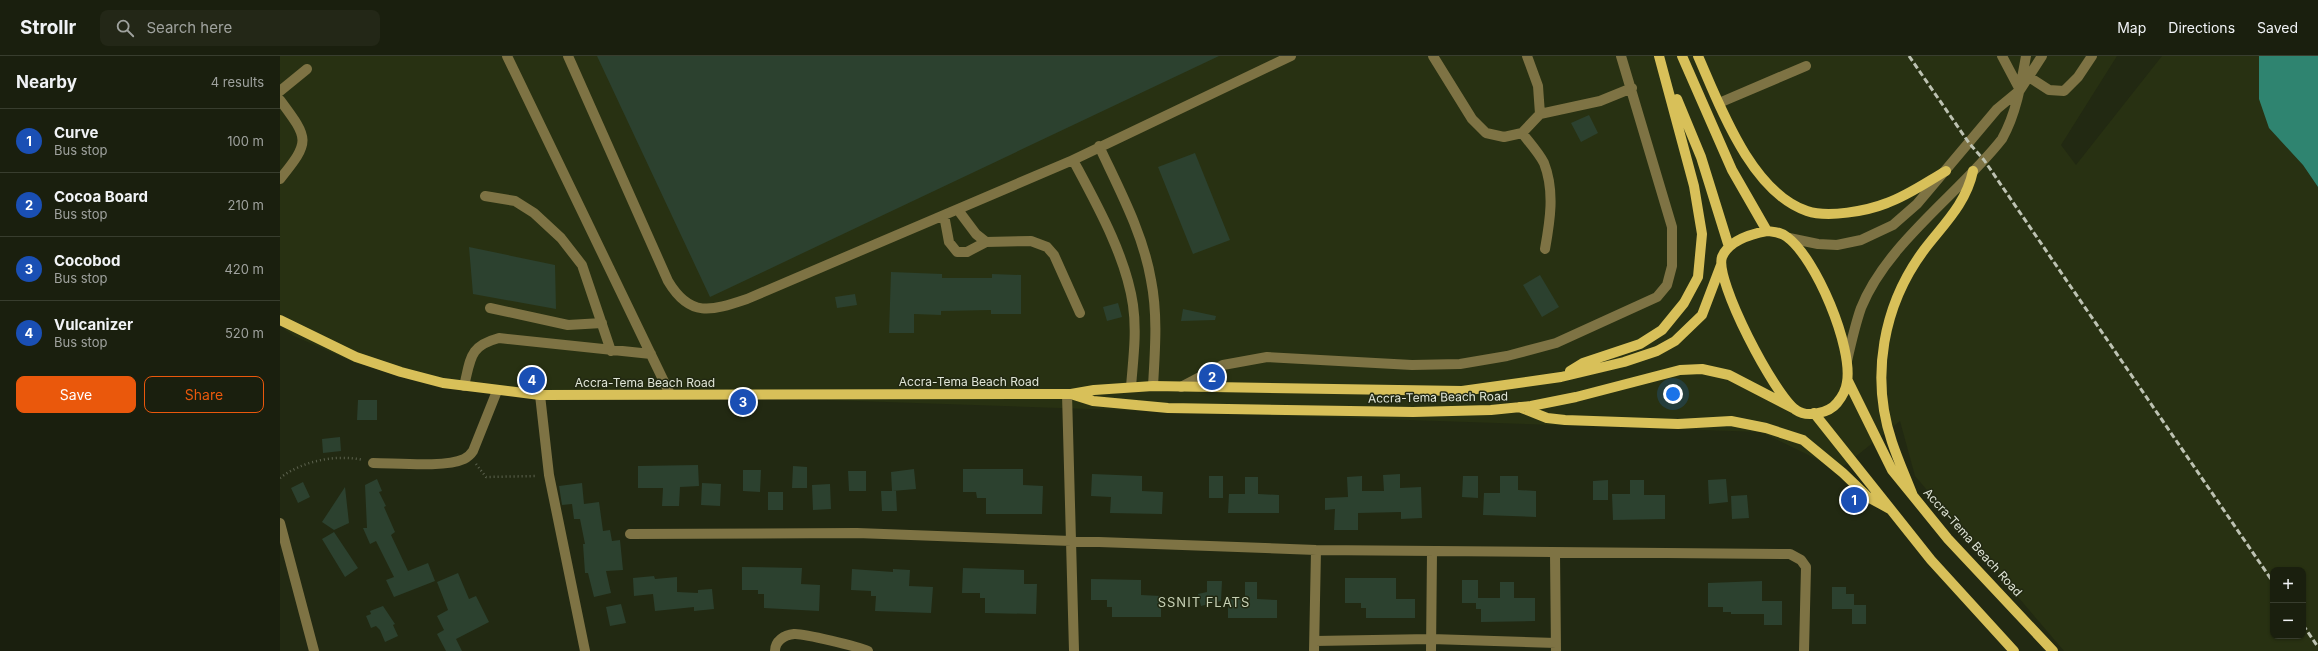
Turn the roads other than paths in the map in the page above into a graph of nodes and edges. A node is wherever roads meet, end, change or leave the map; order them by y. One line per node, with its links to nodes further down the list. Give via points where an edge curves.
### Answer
1 (507, 56): 43 (street)
2 (568, 56): 31 (street, via 668,281 677,297 691,306 718,308 747,299)
3 (1291, 56): 24 (street)
4 (1433, 56): 23 (street, via 1472,119 1486,133 1504,137)
5 (1527, 56): 22 (street, via 1538,86)
6 (1621, 56): 17 (street)
7 (1660, 56): 35 (main road, via 1701,157); 45 (main road, via 1694,186 1702,234 1698,277 1684,303 1662,330 1640,344 1583,363)
8 (1682, 56): 32 (main road, via 1732,170)
9 (1698, 56): 21 (main road)
10 (2002, 56): 18 (street)
11 (2026, 56): 18 (street)
12 (2042, 56): 16 (street)
13 (2092, 56): 16 (street, via 2078,77 2064,91 2049,90)
14 (1806, 66): 21 (street)
15 (307, 69): 19 (street)
16 (2029, 77): 18 (street)
17 (1632, 88): 22 (street, via 1600,101); 50 (street, via 1672,227 1672,266 1667,285 1657,297 1556,343 1507,356 1460,364 1412,365 1267,357 1223,365)
18 (2020, 90): 26 (street, via 1997,110); 27 (street, via 2009,127 2002,140)
19 (280, 91)
20 (280, 100): 28 (street, via 299,125 304,142 302,150)
21 (1719, 103): 26 (main road, via 1749,162 1783,199 1807,211 1860,212 1888,203)
22 (1540, 114): 23 (street)
23 (1522, 133): 36 (street, via 1543,163 1549,186 1551,213)
24 (1099, 146): 25 (street); 48 (street, via 1127,205 1152,280 1156,336)
25 (1073, 160): 30 (street); 49 (street, via 1098,208 1127,278 1133,305 1135,334)
26 (1946, 171): 33 (street, via 1917,204 1893,225 1861,240 1837,245)
27 (1973, 171): 44 (street, via 1907,240 1876,278 1862,307); 59 (main road, via 1970,183 1953,215 1924,250 1902,283 1888,319 1882,352 1882,400 1891,441)
28 (280, 179)
29 (485, 196): 41 (street, via 515,201 534,213 561,238 582,265)
30 (958, 210): 31 (street); 34 (street, via 976,234)
31 (944, 215): 34 (street, via 949,242 957,252 967,252)
32 (1767, 231): 33 (main road, via 1778,232); 35 (main road, via 1742,238)
33 (1789, 238): 44 (main road, via 1809,261 1825,293)
34 (986, 242): 39 (street, via 1031,241 1047,247 1054,254)
35 (1729, 248): 37 (main road, Accra-Tema Beach Road, via 1722,257)
36 (1545, 249)
37 (1721, 265): 45 (main road, Accra-Tema Beach Road, via 1702,315 1675,341 1657,351 1630,360); 56 (main road, via 1742,323 1763,366 1780,394)
38 (490, 308): 41 (street, via 568,325)
39 (1080, 313)
40 (280, 320): 47 (main road, Accra-Tema Beach Road, via 356,357 401,372)
41 (602, 323): 42 (street)
42 (611, 351): 43 (street); 47 (street, via 499,338 486,342 472,353)
43 (651, 354): 52 (street)
44 (1847, 361): 46 (main road)
45 (1562, 377): 50 (main road, Accra-Tema Beach Road, via 1462,391)
46 (1848, 381): 57 (main road, via 1842,398 1834,408); 59 (main road, Accra-Tema Beach Road, via 1880,449)
47 (464, 386): 51 (main road, Accra-Tema Beach Road)
48 (1153, 386): 49 (main road, Accra-Tema Beach Road); 50 (main road, Accra-Tema Beach Road)
49 (1131, 387): 53 (main road, Accra-Tema Beach Road)
50 (1181, 387)
51 (497, 390): 54 (main road, Accra-Tema Beach Road); 58 (street, via 469,456 457,462)
52 (670, 394): 53 (main road, Accra-Tema Beach Road); 54 (main road, Accra-Tema Beach Road)
53 (1069, 394): 55 (main road, Accra-Tema Beach Road, via 1094,400 1168,408 1413,412); 63 (street)
54 (540, 395): 71 (street, via 549,475)
55 (1519, 407): 56 (main road, Accra-Tema Beach Road, via 1576,397 1680,370 1702,370 1729,375); 60 (main road, via 1541,416 1565,420 1678,424 1732,421 1766,428 1803,440 1843,472 1868,497)
56 (1793, 408): 57 (main road, Accra-Tema Beach Road, via 1805,414)
57 (1814, 413): 60 (main road)
58 (373, 463)
59 (1912, 496): 78 (main road, Accra-Tema Beach Road, via 1948,539)
60 (1890, 509): 77 (main road, via 1958,591)
61 (280, 523): 70 (street)
62 (630, 534): 63 (street, via 857,533)
63 (1070, 539): 64 (street); 74 (street)
64 (1316, 550): 65 (street); 68 (street)
65 (1432, 552): 66 (street); 67 (street)
66 (1554, 554): 69 (street); 76 (street, via 1790,554 1801,560 1806,567)
67 (1431, 639): 68 (street); 69 (street); 75 (street)
68 (1315, 646)
69 (1556, 647)
70 (314, 651)
71 (585, 651)
72 (775, 651): 73 (street, via 775,646 782,637 795,634)
73 (868, 651)
74 (1074, 651)
75 (1431, 651)
76 (1804, 651)
77 (2014, 651)
78 (2053, 651)

